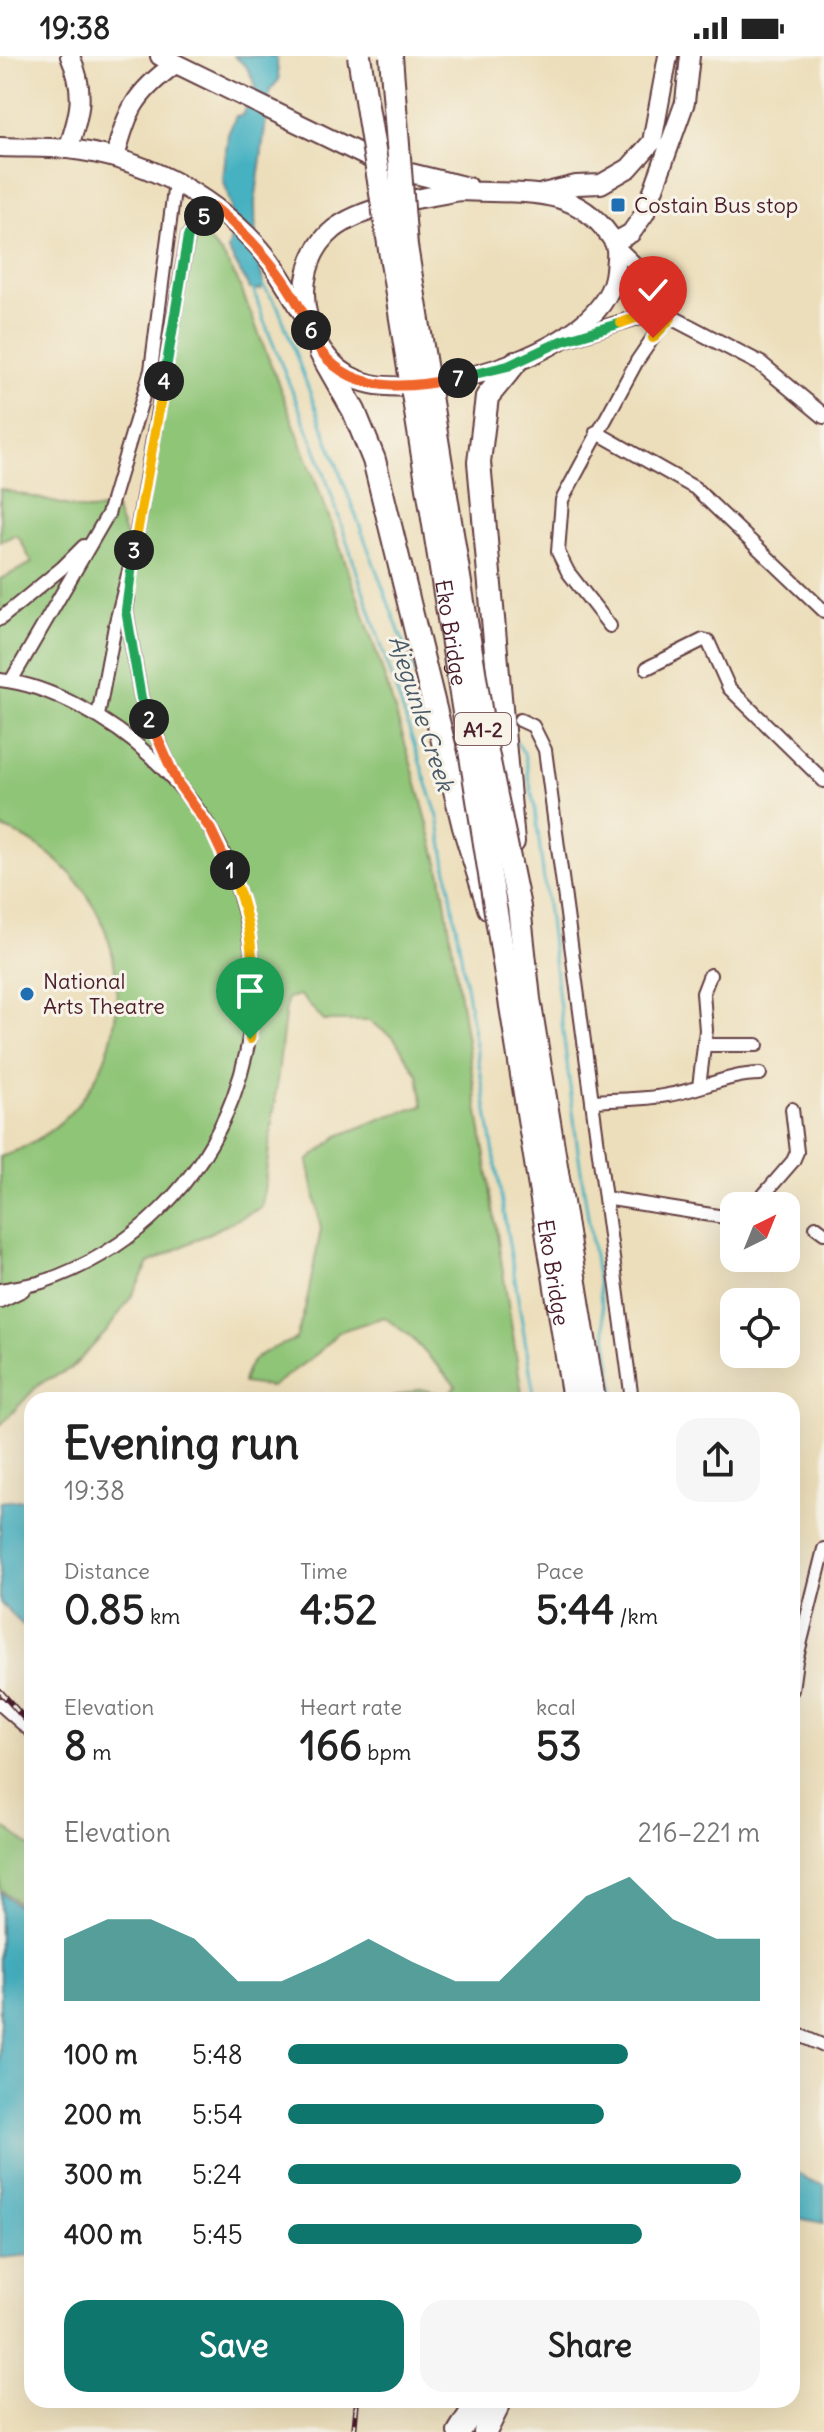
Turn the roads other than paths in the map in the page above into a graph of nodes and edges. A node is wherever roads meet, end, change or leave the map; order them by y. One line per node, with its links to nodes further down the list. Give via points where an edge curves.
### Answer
1 (70, 56): 8 (main road, via 81,107)
2 (359, 56): 36 (highway, Eko Bridge / A1-2, bridge)
3 (391, 56): 35 (highway, Eko Bridge / A1-2, bridge, via 406,246 487,752)
4 (668, 56): 12 (main road, via 652,142 629,168 601,184)
5 (690, 56): 14 (main road, via 685,102 645,213)
6 (167, 60): 9 (main road, via 135,100); 11 (main road, via 390,168)
7 (0, 147): 8 (main road)
8 (68, 149): 9 (main road)
9 (115, 158): 10 (main road)
10 (175, 182): 13 (main road); 15 (street)
11 (490, 193): 12 (main road); 18 (main road, via 461,191 412,199 333,230 309,268 304,291)
12 (532, 195): 14 (main road, via 578,207 599,220)
13 (214, 207): 16 (street, via 188,236); 18 (main road, via 257,245)
14 (616, 244): 17 (street, via 642,271); 19 (main road, via 615,277 608,293)
15 (160, 308): 16 (street); 24 (street, via 151,370 108,514)
16 (176, 311): 25 (street)
17 (669, 317): 19 (street, via 635,318); 22 (street, via 761,364); 23 (street)
18 (308, 323): 20 (main road)
19 (562, 341): 21 (main road)
20 (321, 353): 21 (main road, via 369,384 399,386); 36 (highway, bridge, via 374,460 464,827)
21 (515, 363): 35 (highway, bridge, via 487,397 479,462)
22 (824, 416)
23 (596, 432): 26 (street, via 695,488); 28 (street, via 562,500 558,552)
24 (97, 532): 27 (street); 30 (street)
25 (133, 555): 31 (street); 34 (street, via 126,610 132,655 141,698)
26 (824, 611)
27 (0, 619)
28 (610, 626)
29 (647, 668): 33 (street, via 708,641 729,688)
30 (6, 681): 31 (street)
31 (98, 716): 34 (street)
32 (520, 720): 42 (street, via 533,726 545,750)
33 (824, 781)
34 (177, 782): 47 (street, via 218,844 236,883 251,940 254,999 241,1075 209,1149 191,1177 145,1225 95,1259)
35 (519, 907): 51 (highway, Eko Bridge / A1-2, bridge)
36 (501, 948): 50 (highway, Eko Bridge / A1-2, bridge)
37 (710, 975): 38 (street, via 703,993)
38 (704, 1045): 39 (street); 41 (street)
39 (757, 1045)
40 (760, 1074): 41 (street)
41 (699, 1087): 42 (street)
42 (592, 1101): 45 (street)
43 (792, 1109): 44 (street, via 797,1152)
44 (766, 1192)
45 (605, 1198): 46 (street); 52 (street)
46 (720, 1216)
47 (40, 1283): 48 (street); 49 (street)
48 (0, 1290)
49 (0, 1301)
50 (573, 1392)
51 (593, 1392)
52 (631, 1392)
53 (824, 1549): 54 (street)
54 (800, 1645)
55 (0, 1704): 56 (street)
56 (24, 1725)
57 (800, 2036): 58 (street)
58 (824, 2046)
59 (475, 2408): 62 (highway)
60 (497, 2408): 63 (highway)
61 (510, 2408): 64 (highway)
62 (462, 2432)
63 (485, 2432)
64 (502, 2432)

